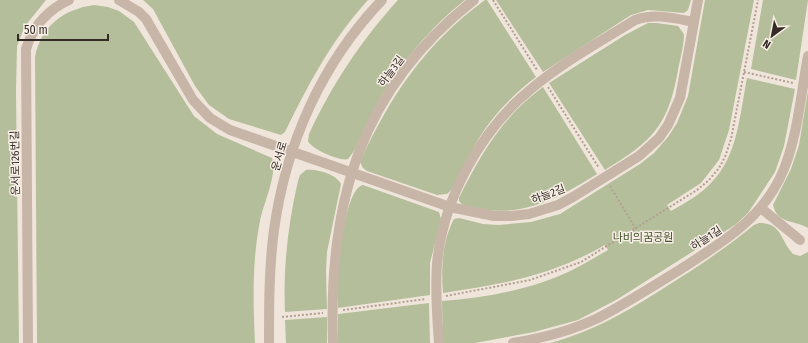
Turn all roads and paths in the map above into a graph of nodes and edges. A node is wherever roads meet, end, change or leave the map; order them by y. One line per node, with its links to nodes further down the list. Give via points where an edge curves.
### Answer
1 (69, 0): 27 (street, 운서로126번길, via 44,18 26,49)
2 (119, 0): 14 (street, via 146,19 194,100 210,118 230,130)
3 (382, 0): 14 (street, 운서로, via 355,32 322,80 308,107)
4 (474, 0): 16 (street, 하늘3길, via 449,22 404,72 385,98 369,128)
5 (493, 0): 11 (path)
6 (698, 0): 8 (street, 하늘2길)
7 (758, 0): 10 (path)
8 (694, 22): 18 (street, via 660,16 646,16 635,20 547,76 499,119 469,165); 18 (street, 하늘2길, via 683,84 674,113 659,138 640,156 568,200 537,212 494,216)
9 (808, 56): 19 (street, 하늘1길, via 788,156 777,184)
10 (744, 72): 12 (path); 20 (path, via 731,139 719,168 697,190)
11 (539, 75)
12 (796, 84)
13 (546, 85): 15 (path)
14 (292, 152): 16 (street, 하늘2길); 28 (street, 운서로, via 274,230)
15 (601, 172)
16 (351, 173): 18 (street, 하늘2길); 29 (street, 하늘3길, via 333,262)
17 (608, 183): 20 (path)
18 (450, 207): 30 (street, via 437,262)
19 (761, 208): 21 (street); 31 (street, 하늘1길, via 736,233 617,308 578,328)
20 (636, 229): 22 (path, via 580,262 556,272 518,283)
21 (800, 240)
22 (444, 297)
23 (429, 298): 24 (path)
24 (338, 311)
25 (327, 313): 26 (path)
26 (282, 317)
27 (28, 343)
28 (269, 343)
29 (333, 343)
30 (439, 343)
31 (513, 343)

